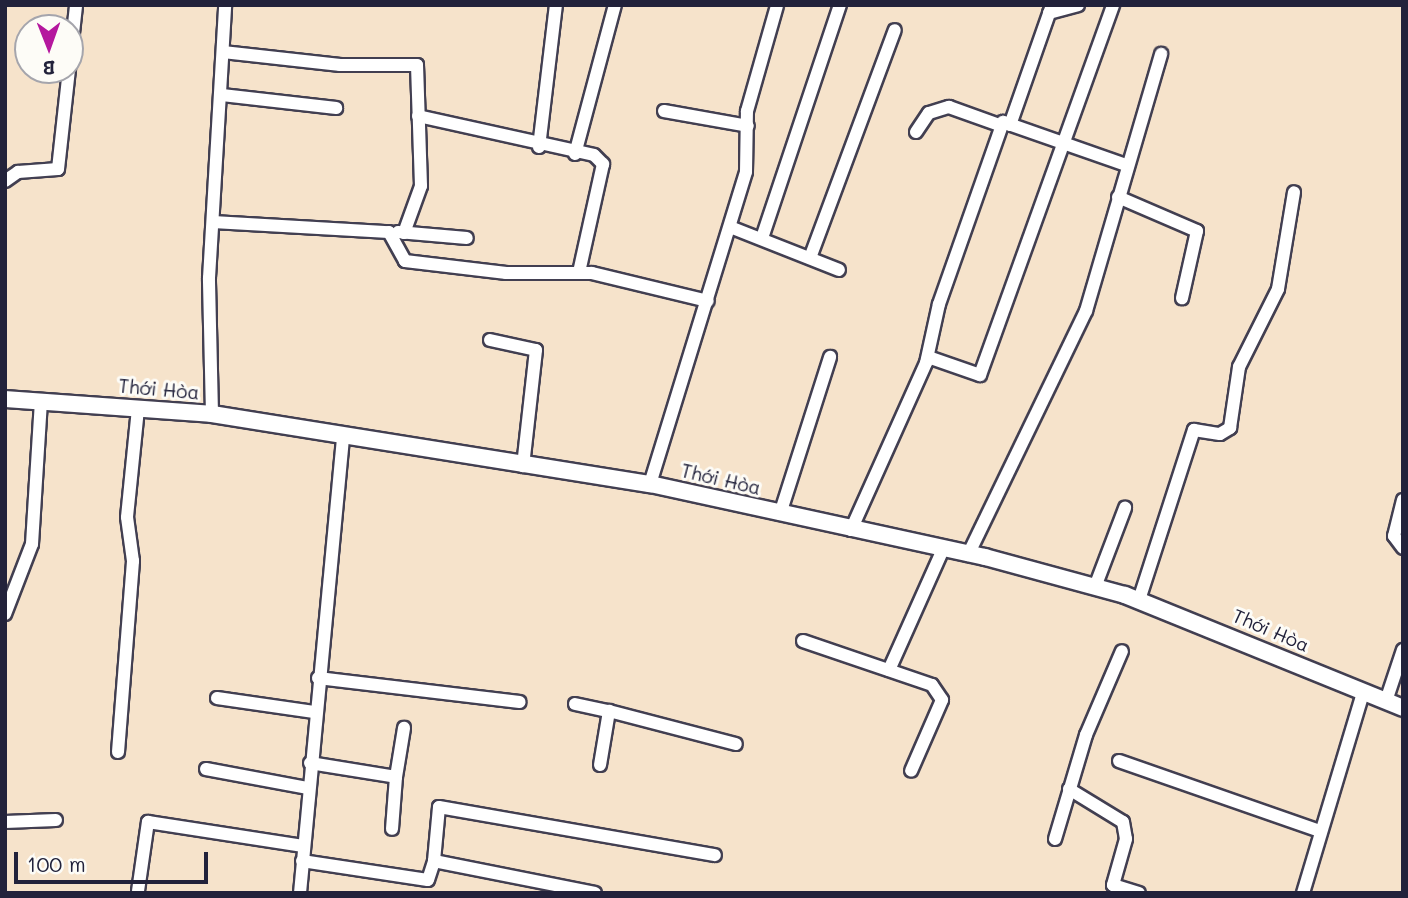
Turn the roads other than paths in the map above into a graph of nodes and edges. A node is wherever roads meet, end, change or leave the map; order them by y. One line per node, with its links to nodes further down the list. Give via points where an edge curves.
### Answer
1 (76, 5): 24 (street, via 58,169 18,172)
2 (226, 5): 11 (street)
3 (556, 5): 21 (street)
4 (615, 5): 22 (street)
5 (840, 5): 32 (street)
6 (1078, 5): 9 (street)
7 (1113, 5): 20 (street)
8 (777, 6): 18 (street)
9 (1050, 9): 17 (street)
10 (895, 30): 33 (street)
11 (223, 52): 13 (street); 16 (street, via 340,65 417,65)
12 (1161, 54): 23 (street)
13 (222, 95): 14 (street); 27 (street)
14 (336, 108)
15 (664, 111): 18 (street)
16 (418, 116): 21 (street); 30 (street, via 421,186)
17 (1006, 125): 19 (street, via 949,107 929,113); 20 (street); 40 (street, via 939,304)
18 (748, 126): 28 (street, via 746,172)
19 (916, 132)
20 (1067, 144): 23 (street); 40 (street, via 980,375)
21 (539, 148): 22 (street)
22 (575, 154): 35 (street, via 594,155 603,164)
23 (1126, 164): 26 (street)
24 (5, 181)
25 (1294, 192): 56 (street, via 1278,289 1239,367 1230,428 1220,434 1194,430)
26 (1118, 197): 36 (street, via 1197,232); 54 (street, via 1086,312)
27 (213, 222): 29 (street); 44 (street)
28 (730, 227): 32 (street); 37 (street)
29 (389, 232): 30 (street); 35 (street, via 405,261 506,273)
30 (404, 233): 31 (street)
31 (467, 238)
32 (762, 238): 33 (street)
33 (810, 258): 34 (street)
34 (839, 270)
35 (579, 272): 37 (street)
36 (1182, 298)
37 (708, 302): 47 (street)
38 (490, 340): 46 (street, via 530,345 537,354)
39 (830, 357): 50 (street)
40 (928, 357): 51 (street)
41 (5, 399): 42 (street, Thới Hòa)
42 (41, 401): 43 (street, Thới Hòa); 57 (street, via 32,544)
43 (138, 408): 44 (street, Thới Hòa); 73 (street, via 127,517 133,561)
44 (212, 414): 45 (street, Thới Hòa)
45 (343, 436): 46 (street, Thới Hòa); 62 (street)
46 (523, 466): 47 (street, Thới Hòa)
47 (650, 484): 50 (street, Thới Hòa)
48 (1403, 500): 52 (street, via 1394,536)
49 (1125, 508): 55 (street)
50 (780, 514): 51 (street, Thới Hòa)
51 (851, 530): 53 (street, Thới Hòa)
52 (1403, 548)
53 (943, 550): 54 (street, Thới Hòa); 61 (street)
54 (968, 555): 55 (street, Thới Hòa)
55 (1095, 587): 56 (street, Thới Hòa)
56 (1139, 600): 63 (street, Thới Hòa)
57 (5, 614)
58 (803, 641): 61 (street)
59 (1403, 650): 65 (street)
60 (1122, 652): 81 (street)
61 (889, 670): 78 (street, via 932,685 942,700)
62 (318, 678): 66 (street); 70 (street)
63 (1363, 693): 65 (street, Thới Hòa); 85 (street)
64 (217, 698): 70 (street)
65 (1386, 701): 68 (street, Thới Hòa)
66 (520, 702)
67 (575, 704): 69 (street)
68 (1403, 708)
69 (609, 711): 72 (street); 76 (street)
70 (314, 712): 75 (street)
71 (404, 728): 79 (street)
72 (736, 744)
73 (118, 752)
74 (1119, 761): 85 (street)
75 (310, 764): 79 (street); 80 (street)
76 (600, 765)
77 (206, 769): 80 (street)
78 (911, 771)
79 (396, 777): 84 (street)
80 (307, 788): 87 (street)
81 (1069, 789): 86 (street); 96 (street, via 1123,822 1126,839 1112,883)
82 (55, 820): 83 (street)
83 (5, 822)
84 (393, 829)
85 (1320, 831): 97 (street)
86 (1055, 839)
87 (303, 846): 90 (street); 92 (street, via 148,822)
88 (715, 855): 89 (street, via 439,807)
89 (434, 861): 91 (street, via 428,880); 95 (street)
90 (302, 862): 91 (street); 93 (street)
91 (421, 878): 94 (street)
92 (138, 891)
93 (300, 893)
94 (418, 893)
95 (594, 893)
96 (1139, 893)
97 (1303, 893)

